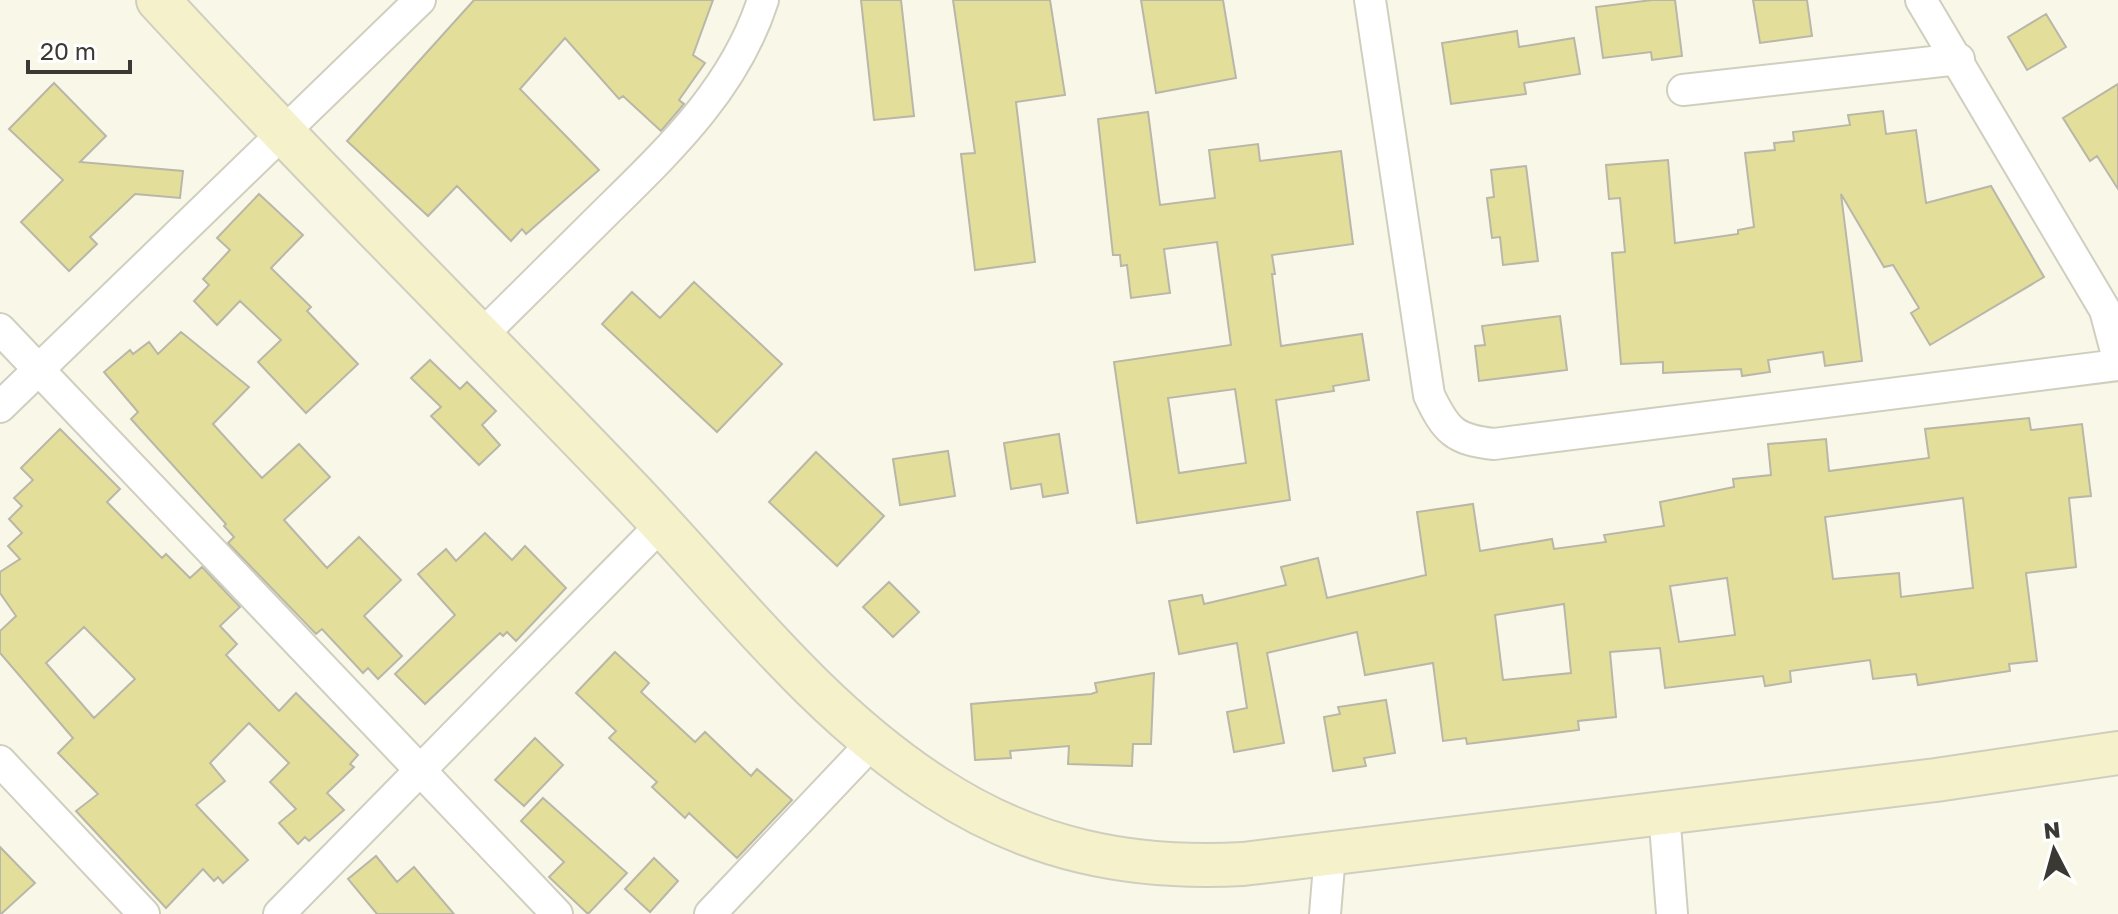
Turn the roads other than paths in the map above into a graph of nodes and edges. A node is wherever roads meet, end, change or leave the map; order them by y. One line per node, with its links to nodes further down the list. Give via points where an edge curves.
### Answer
1 (158, 0): 8 (street)
2 (420, 0): 8 (street)
3 (763, 0): 10 (street, via 736,64 691,128)
4 (1370, 0): 11 (street, via 1429,395 1441,420 1464,441 1494,444)
5 (1921, 0): 6 (street)
6 (1959, 59): 7 (street); 11 (street, via 2105,310)
7 (1683, 90)
8 (282, 134): 10 (street); 12 (street)
9 (0, 329): 12 (street)
10 (482, 335): 14 (street)
11 (2118, 362)
12 (39, 368): 13 (street); 18 (street)
13 (0, 407)
14 (662, 524): 15 (street, via 840,716); 18 (street)
15 (872, 743): 20 (street, via 960,802 1054,845 1180,868); 24 (street)
16 (2118, 753): 19 (street)
17 (0, 761): 21 (street)
18 (419, 771): 22 (street); 23 (street)
19 (1664, 812): 20 (street); 26 (street)
20 (1330, 854): 25 (street)
21 (144, 914)
22 (279, 914)
23 (557, 914)
24 (710, 914)
25 (1325, 914)
26 (1672, 914)

